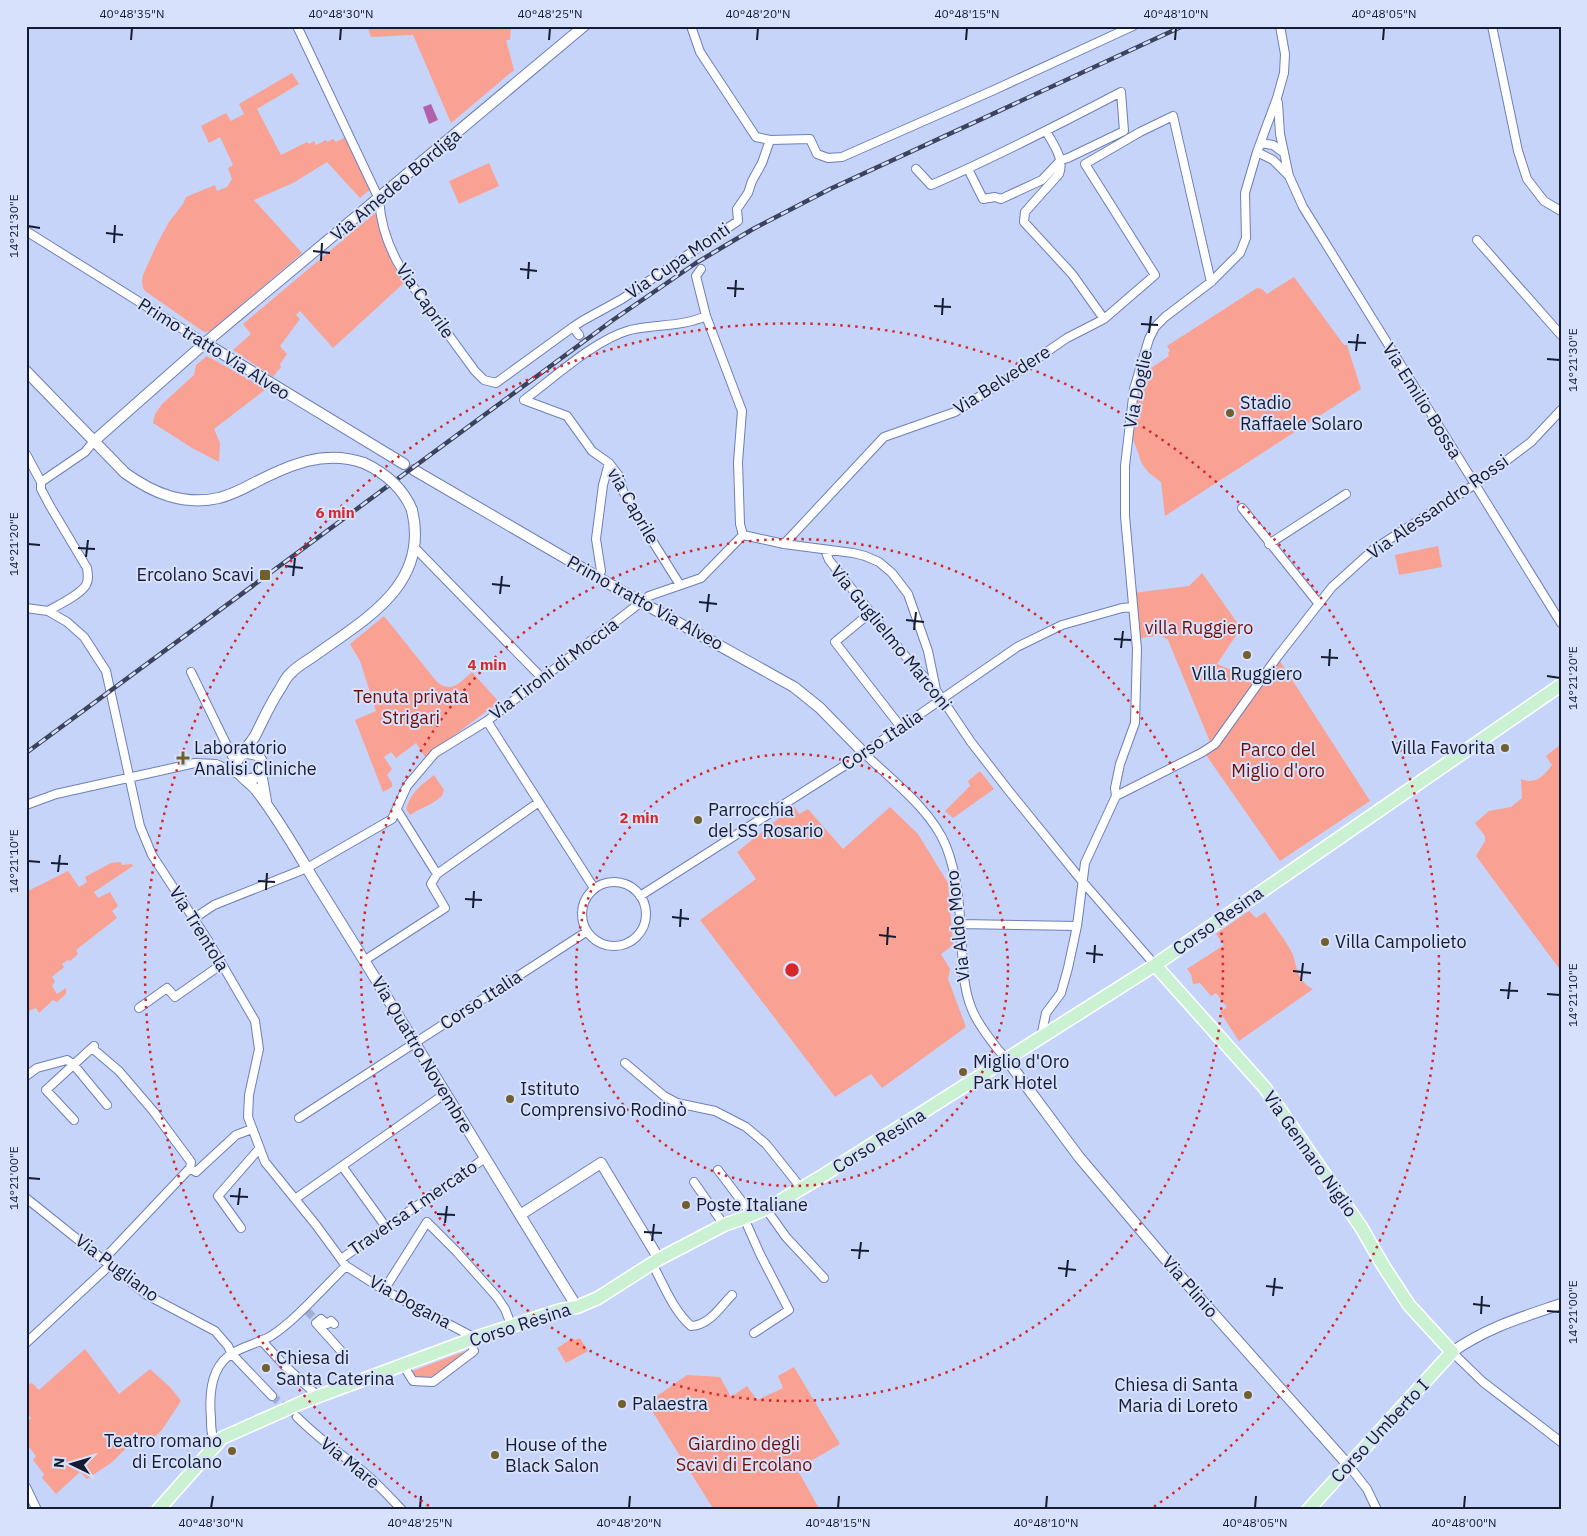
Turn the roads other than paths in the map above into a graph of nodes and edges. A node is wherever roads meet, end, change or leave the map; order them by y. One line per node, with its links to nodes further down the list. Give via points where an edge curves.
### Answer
1 (297, 26): 17 (street, Via Caprile)
2 (584, 26): 17 (street, Via Amedeo Bordiga)
3 (691, 26): 9 (street, via 700,52 756,137)
4 (1133, 26): 9 (street, via 842,156 828,158 817,154 810,140)
5 (1280, 26): 7 (street, Via Doglie, via 1285,54 1284,74)
6 (1492, 26): 18 (street, via 1518,151 1527,179 1544,201)
7 (1277, 98): 10 (street, Via Doglie); 12 (street, Via Emilio Bossa)
8 (1046, 131): 13 (street); 13 (street, via 1121,92 1124,131); 15 (street)
9 (770, 140): 25 (street, Via Cupa Monti, via 738,209 738,222 622,299)
10 (1261, 143): 11 (street, Via Doglie); 12 (street, via 1273,145)
11 (1257, 152): 16 (street, Via Emilio Bossa, via 1273,160); 22 (street, Via Doglie, via 1245,193 1246,238 1240,253)
12 (1284, 153): 16 (street, Via Emilio Bossa)
13 (1061, 160): 15 (street, via 1042,180 1002,199 983,199); 24 (street, via 1059,174 1025,212 1024,222 1072,274)
14 (916, 169): 15 (street, via 931,185)
15 (968, 169)
16 (1289, 176): 39 (street, Via Emilio Bossa, via 1303,207)
17 (379, 199): 25 (street, Via Caprile, via 386,236 407,280 484,380 496,383); 28 (street, Via Amedeo Bordiga)
18 (1561, 211)
19 (26, 231): 28 (street, Primo tratto Via Alveo)
20 (1477, 240): 27 (street)
21 (701, 269): 23 (street, via 696,276)
22 (1211, 282): 24 (street, Via Belvedere, via 1173,116 1085,164 1155,274); 32 (street, Via Doglie, via 1155,327 1134,389)
23 (706, 316): 35 (street, via Caprile, via 694,322 630,330 588,347 524,400 567,416 592,451); 42 (street, via 742,411 738,462)
24 (1104, 319): 43 (street, Via Belvedere, via 1066,338 955,412 884,437)
25 (573, 327): 26 (street)
26 (579, 335)
27 (1561, 335)
28 (205, 344): 33 (street, Via Amedeo Bordiga); 36 (street, Primo tratto Via Alveo)
29 (26, 371): 33 (street)
30 (1561, 410): 39 (street, Via Alessandro Rossi, via 1531,442)
31 (1119, 434): 32 (street)
32 (1128, 436): 51 (street, Via Doglie, via 1126,516)
33 (94, 441): 38 (street, via 85,452); 45 (street, bridge, via 125,473 143,486 182,499 218,498 308,460 337,458 364,463 379,471 402,492 412,510)
34 (26, 454): 38 (street)
35 (609, 463): 47 (street, via 596,539 601,571); 48 (street, via Caprile, via 619,476 623,491 638,518)
36 (404, 464)
37 (414, 470): 47 (street, Primo tratto Via Alveo)
38 (41, 482): 53 (street, via 41,489 81,555 88,577 86,585)
39 (1474, 484): 50 (street, Via Alessandro Rossi, via 1374,549 1332,587); 55 (street, Via Emilio Bossa)
40 (1346, 494): 44 (street)
41 (1242, 508): 44 (street)
42 (743, 536): 43 (street, Via Guglielmo Marconi); 48 (street, Via Tironi di Moccia, via 701,578)
43 (784, 544): 46 (street, Via Guglielmo Marconi)
44 (1269, 544): 50 (street)
45 (414, 547): 57 (street); 62 (street, via 406,573 393,595 290,673)
46 (825, 550): 54 (street, Via Guglielmo Marconi, via 829,560); 59 (street, via 865,556 892,573 908,594 928,651)
47 (597, 577): 49 (street, Primo tratto Via Alveo)
48 (680, 585): 49 (street, Via Tironi di Moccia)
49 (641, 602): 57 (street, Via Tironi di Moccia); 64 (street, Primo tratto Via Alveo, via 794,687 820,708)
50 (1319, 604): 70 (street, Via Alessandro Rossi, via 1215,744)
51 (1133, 607): 60 (street, Corso Italia, via 1062,624 1017,647); 70 (street, Via Doglie, via 1137,649 1135,723 1120,764)
52 (26, 608): 53 (street, Via Trentola)
53 (48, 611): 69 (street, Via Trentola, via 68,622 84,637 106,671)
54 (870, 613): 59 (street, Via Guglielmo Marconi); 63 (street, via 835,642)
55 (1561, 623)
56 (191, 672): 67 (street, via 227,742 238,753)
57 (542, 678): 61 (street, Via Tironi di Moccia)
58 (1561, 685): 86 (main road, Corso Resina)
59 (936, 690): 60 (street, Via Guglielmo Marconi)
60 (943, 698): 63 (street, Corso Italia); 77 (street, Via Guglielmo Marconi, via 987,763)
61 (487, 721): 71 (street); 74 (street, Via Tironi di Moccia, via 435,753 407,786)
62 (261, 724): 65 (street, Via Quattro Novembre); 67 (street)
63 (900, 726): 64 (street, Corso Italia)
64 (863, 752): 79 (street, Corso Italia); 81 (street, Via Aldo Moro, via 937,827 954,870)
65 (260, 757): 67 (street, via 253,753); 68 (street, Via Quattro Novembre, via 263,763)
66 (216, 764): 67 (street, Via Quattro Novembre); 67 (street, Via Quattro Novembre); 69 (street, Via Quattro Novembre, via 195,763)
67 (240, 766): 68 (street, via 255,778); 72 (street, Via Quattro Novembre)
68 (261, 773): 72 (street, Via Quattro Novembre)
69 (129, 778): 73 (street, Via Quattro Novembre, via 56,794); 80 (street, Via Trentola, via 140,826 152,854)
70 (1116, 796): 77 (street, via 1085,863)
71 (539, 802): 76 (street); 78 (street)
72 (266, 804): 75 (street, Via Quattro Novembre)
73 (26, 805)
74 (397, 810): 75 (street, Via Tironi di Moccia, via 392,820); 76 (street)
75 (307, 868): 80 (street, Via Tironi di Moccia, via 214,906); 84 (street, Via Quattro Novembre)
76 (437, 874): 84 (street, via 431,884 445,908)
77 (1082, 881): 82 (street); 86 (street, Via Guglielmo Marconi)
78 (594, 888): 79 (street, via 618,882 630,886); 83 (street, via 582,906)
79 (640, 896): 83 (street, via 646,918 636,938 621,946 607,946)
80 (193, 918): 85 (street, Via Trentola)
81 (960, 924): 82 (street); 90 (street, Via Aldo Moro, via 964,978 971,1008)
82 (1077, 926): 88 (street, via 1061,993 1046,1013)
83 (586, 932): 89 (street, Corso Italia)
84 (364, 960): 89 (street, Via Quattro Novembre)
85 (222, 964): 87 (street, via 175,997 167,988); 98 (street, Via Trentola, via 255,1021 259,1049 249,1095 248,1117)
86 (1155, 965): 88 (main road, Corso Resina); 129 (main road, Via Gennaro Niglio, via 1265,1088 1362,1227 1409,1305)
87 (140, 1008)
88 (1041, 1037): 90 (main road, Corso Resina)
89 (416, 1042): 94 (street, Via Quattro Novembre); 96 (street, Corso Italia)
90 (1007, 1060): 105 (main road, Corso Resina); 137 (street, Via Plinio, via 1080,1157 1173,1268)
91 (625, 1063): 105 (street, via 677,1103 715,1111 746,1127 766,1144)
92 (73, 1064): 93 (street, via 67,1060 37,1068); 95 (street); 97 (street, via 46,1090); 102 (street, via 94,1046 154,1112 191,1162)
93 (26, 1076)
94 (446, 1094): 100 (street, Via Quattro Novembre); 101 (street)
95 (107, 1105)
96 (299, 1118)
97 (74, 1120)
98 (252, 1129): 99 (street, Via Trentola); 102 (street, via 236,1135 196,1172)
99 (259, 1148): 107 (street, Via Trentola, via 265,1162); 113 (street, via 218,1196)
100 (485, 1158): 109 (street, Via Quattro Novembre); 112 (street, Traversa I mercato)
101 (342, 1166): 107 (street); 112 (street)
102 (190, 1168): 115 (street)
103 (718, 1170): 110 (street)
104 (694, 1182): 111 (street)
105 (802, 1189): 108 (main road, Corso Resina)
106 (26, 1198): 115 (street, Via Pugliano)
107 (295, 1199): 116 (street, Via Trentola)
108 (766, 1209): 110 (main road, Corso Resina); 117 (street, via 786,1237)
109 (520, 1215): 114 (street, via 601,1163); 121 (street, Via Quattro Novembre)
110 (748, 1217): 111 (main road, Corso Resina); 124 (street, via 760,1254 789,1310)
111 (724, 1225): 114 (main road, Corso Resina)
112 (386, 1227): 116 (street, Traversa I mercato)
113 (241, 1228)
114 (655, 1261): 119 (street, via 673,1301 692,1326 699,1326 711,1318); 121 (main road, Corso Resina, via 598,1298)
115 (106, 1262): 127 (street); 130 (street, Via Pugliano, via 147,1294 215,1331)
116 (343, 1262): 118 (street, Via Dogana); 126 (street, Traversa I mercato, via 306,1309)
117 (824, 1278)
118 (384, 1290): 123 (street, via 427,1222 497,1297); 125 (street, Via Dogana)
119 (732, 1295)
120 (1561, 1304): 129 (street, via 1480,1333)
121 (577, 1307): 123 (main road, Corso Resina)
122 (334, 1324): 128 (street, via 316,1320)
123 (512, 1326): 125 (main road, Corso Resina)
124 (754, 1333)
125 (472, 1339): 131 (main road, Corso Resina); 131 (street, via 474,1351 433,1382 413,1382)
126 (260, 1340): 130 (street, Traversa I mercato); 133 (street)
127 (26, 1343)
128 (342, 1351)
129 (1452, 1352): 135 (street, via 1483,1382); 137 (main road, Corso Umberto I)
130 (231, 1353): 132 (street, Via Pugliano); 136 (street, via 219,1367 211,1386 212,1437)
131 (403, 1365): 133 (main road, Corso Resina)
132 (272, 1396)
133 (319, 1396): 136 (main road, Corso Resina, via 222,1438)
134 (297, 1417): 141 (street, Via Mare, via 312,1433 378,1485)
135 (1561, 1442)
136 (215, 1444): 140 (main road, Corso Resina)
137 (1349, 1466): 142 (main road, Corso Umberto I); 143 (street, Via Plinio, via 1367,1488)
138 (26, 1487): 139 (street)
139 (37, 1510)
140 (158, 1510)
141 (402, 1510)
142 (1308, 1510)
143 (1377, 1510)

